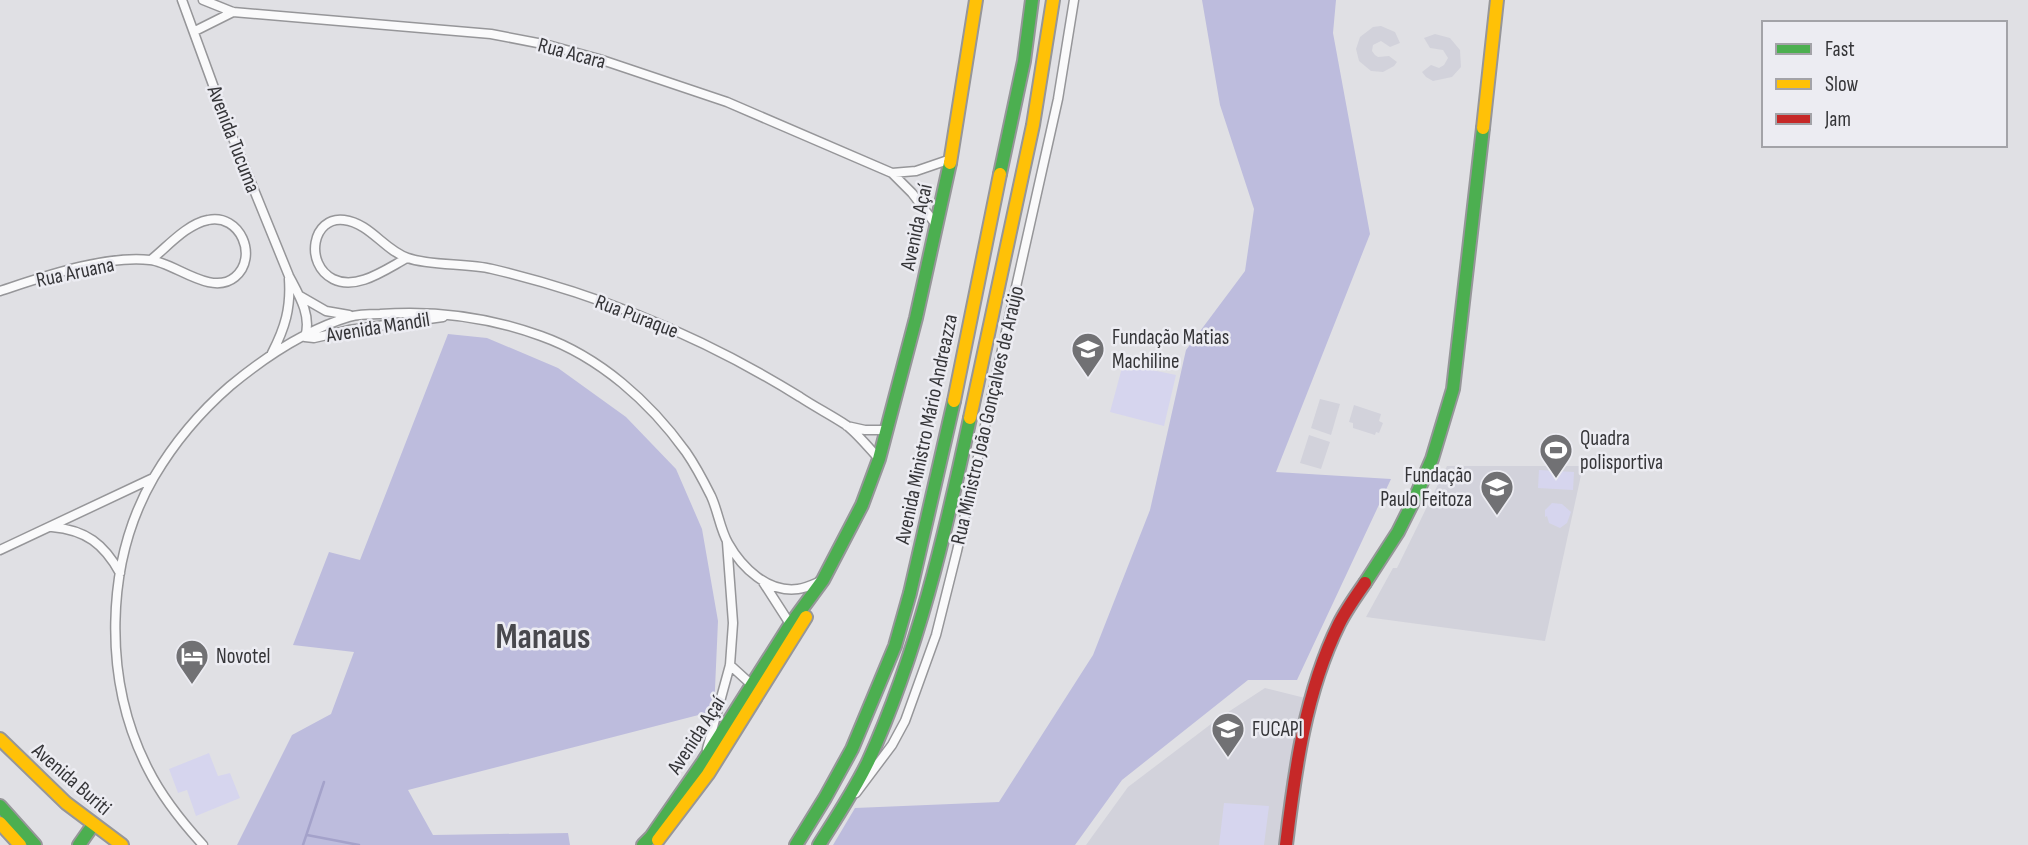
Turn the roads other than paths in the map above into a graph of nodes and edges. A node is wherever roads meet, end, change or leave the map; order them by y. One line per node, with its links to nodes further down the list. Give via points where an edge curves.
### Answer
1 (182, 0): 9 (street, Avenida Tucuma)
2 (202, 0): 8 (street, Rua Acara)
3 (976, 0): 10 (street, Avenida Açaí)
4 (1032, 0): 12 (street, Avenida Ministro Mário Andreazza)
5 (1054, 0): 13 (street, Avenida Ministro Mário Andreazza)
6 (1074, 0): 40 (street, Rua Ministro João Gonçalves de Araújo, via 1055,110 936,635 915,697 892,745)
7 (1497, 0): 52 (street, via 1452,389 1432,459 1415,498 1339,623 1315,684 1297,755)
8 (233, 12): 9 (street); 11 (street, Rua Acara, via 491,34 548,46 727,102)
9 (195, 31): 17 (street, Avenida Tucuma)
10 (951, 159): 11 (street, via 916,171); 14 (street, Avenida Açaí)
11 (892, 173): 14 (street, Rua Acara)
12 (994, 198): 13 (street); 50 (street, Avenida Ministro Mário Andreazza, via 936,483 895,645 849,754)
13 (1017, 202): 40 (street, Avenida Ministro Mário Andreazza, via 950,504 913,646 866,764)
14 (936, 226): 25 (street, Avenida Açaí)
15 (407, 258): 15 (street, Rua Puraque, via 345,220 324,226 316,239 319,269 343,283 370,277); 24 (street, Rua Puraque, via 490,268 641,316 734,358)
16 (152, 259): 16 (street, Rua Aruana, via 208,282 229,281 243,267 246,246 238,230 227,222 207,220); 18 (street, Rua Aruana, via 67,270)
17 (289, 276): 19 (street, Avenida Tucuma); 23 (street, Avenida Tucuma, via 287,319)
18 (0, 291)
19 (300, 296): 21 (street, via 326,311); 22 (street, Avenida Tucuma, via 309,325)
20 (452, 315): 21 (street, Avenida Mandil, via 401,312); 22 (street, Avenida Mandil); 29 (street, Avenida Mandil, via 544,337 625,385 688,455 711,497)
21 (352, 316): 22 (street, Avenida Mandil)
22 (304, 337): 23 (street, Avenida Mandil)
23 (271, 354): 27 (street, Avenida Mandil, via 206,407)
24 (847, 426): 25 (street, Rua Puraque); 26 (street, Rua Puraque)
25 (887, 430): 26 (street, Avenida Açaí)
26 (879, 459): 33 (street, Avenida Açaí, via 862,505); 34 (street, Avenida Açaí, via 878,480 868,508 829,581)
27 (153, 478): 28 (street); 31 (street, Avenida Mandil, via 133,523)
28 (52, 527): 30 (street); 31 (street, via 92,538)
29 (727, 542): 32 (street, Avenida Mandil, via 743,565); 35 (street, Avenida Mandil, via 733,623)
30 (0, 550)
31 (120, 573): 47 (street, Avenida Mandil, via 116,653 127,714 147,768)
32 (762, 580): 33 (street, Avenida Mandil, via 780,589 800,589); 34 (street)
33 (823, 580): 34 (street, Avenida Açaí)
34 (794, 628): 36 (street, Avenida Açaí)
35 (730, 665): 36 (street); 38 (street, Avenida Mandil)
36 (756, 688): 38 (street, Avenida Açaí); 49 (street, Avenida Açaí, via 694,793)
37 (0, 739): 42 (street, Avenida Buriti)
38 (703, 762): 48 (street, Avenida Açaí)
39 (0, 806): 44 (street)
40 (842, 808): 51 (street, Avenida Ministro Mário Andreazza)
41 (0, 823): 43 (street)
42 (93, 825): 45 (street); 46 (street, Avenida Buriti)
43 (20, 845)
44 (35, 845)
45 (79, 845)
46 (122, 845)
47 (202, 845)
48 (642, 845)
49 (653, 845)
50 (796, 845)
51 (819, 845)
52 (1286, 845)

